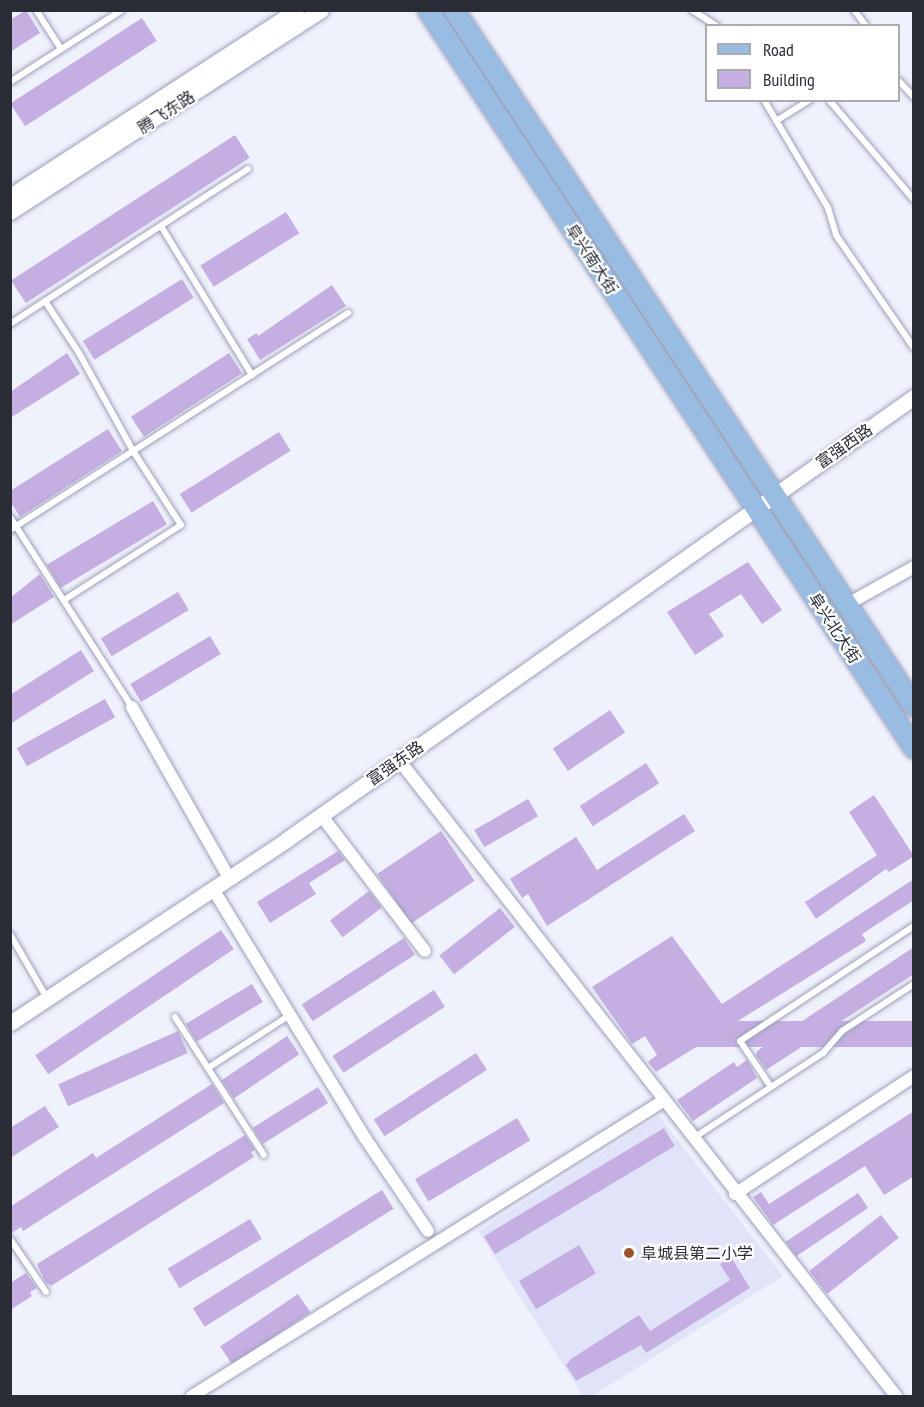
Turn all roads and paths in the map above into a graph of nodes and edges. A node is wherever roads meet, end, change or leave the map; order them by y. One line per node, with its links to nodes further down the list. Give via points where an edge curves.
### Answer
1 (36, 10): 11 (lane)
2 (122, 10): 11 (lane)
3 (296, 10): 20 (street, 腾飞东路)
4 (321, 10): 22 (street, 腾飞东路)
5 (428, 10): 32 (main road, 阜兴南大街)
6 (454, 10): 31 (main road, 阜兴南大街)
7 (692, 10): 9 (lane)
8 (854, 10): 10 (lane)
9 (714, 24)
10 (864, 24)
11 (61, 49): 12 (lane)
12 (10, 82)
13 (900, 82): 14 (lane)
14 (914, 97)
15 (765, 102): 18 (lane)
16 (807, 102): 18 (lane)
17 (831, 102): 21 (lane)
18 (776, 121): 27 (lane, via 828,208 836,235)
19 (248, 169): 23 (lane)
20 (10, 196)
21 (914, 200)
22 (10, 212)
23 (161, 226): 24 (lane); 28 (lane)
24 (45, 302): 26 (lane); 30 (lane, via 80,352)
25 (348, 313): 28 (lane)
26 (10, 324)
27 (914, 348)
28 (252, 375): 30 (lane)
29 (914, 397): 31 (street, 富强西路)
30 (133, 451): 34 (lane); 36 (lane, via 181,525)
31 (774, 495): 32 (street, 富强东路); 37 (main road, 阜兴北大街)
32 (756, 508): 40 (main road, 阜兴北大街); 41 (street, 富强东路)
33 (10, 517): 34 (lane)
34 (14, 528): 36 (lane)
35 (914, 567): 37 (street)
36 (64, 600): 39 (lane)
37 (846, 604): 38 (main road, 阜兴北大街)
38 (914, 706)
39 (132, 707): 43 (street)
40 (914, 748)
41 (399, 760): 42 (street, 富强东路); 56 (street)
42 (321, 815): 43 (street, 富强东路); 47 (street)
43 (229, 878): 44 (street, 富强东路)
44 (213, 889): 49 (street, 富强东路); 50 (street)
45 (914, 926): 55 (lane, via 740,1041)
46 (10, 934): 49 (lane)
47 (425, 951)
48 (914, 984): 55 (lane, via 842,1031 823,1053)
49 (48, 999): 52 (street, 富强东路)
50 (290, 1015): 53 (lane); 60 (street)
51 (175, 1017): 53 (lane)
52 (10, 1023)
53 (208, 1068): 58 (lane)
54 (914, 1076): 59 (street)
55 (771, 1087): 57 (lane)
56 (663, 1101): 57 (street); 63 (street)
57 (692, 1139): 59 (street)
58 (264, 1155)
59 (735, 1194): 64 (street)
60 (428, 1231)
61 (10, 1239): 62 (lane)
62 (46, 1292)
63 (192, 1396)
64 (896, 1396)

